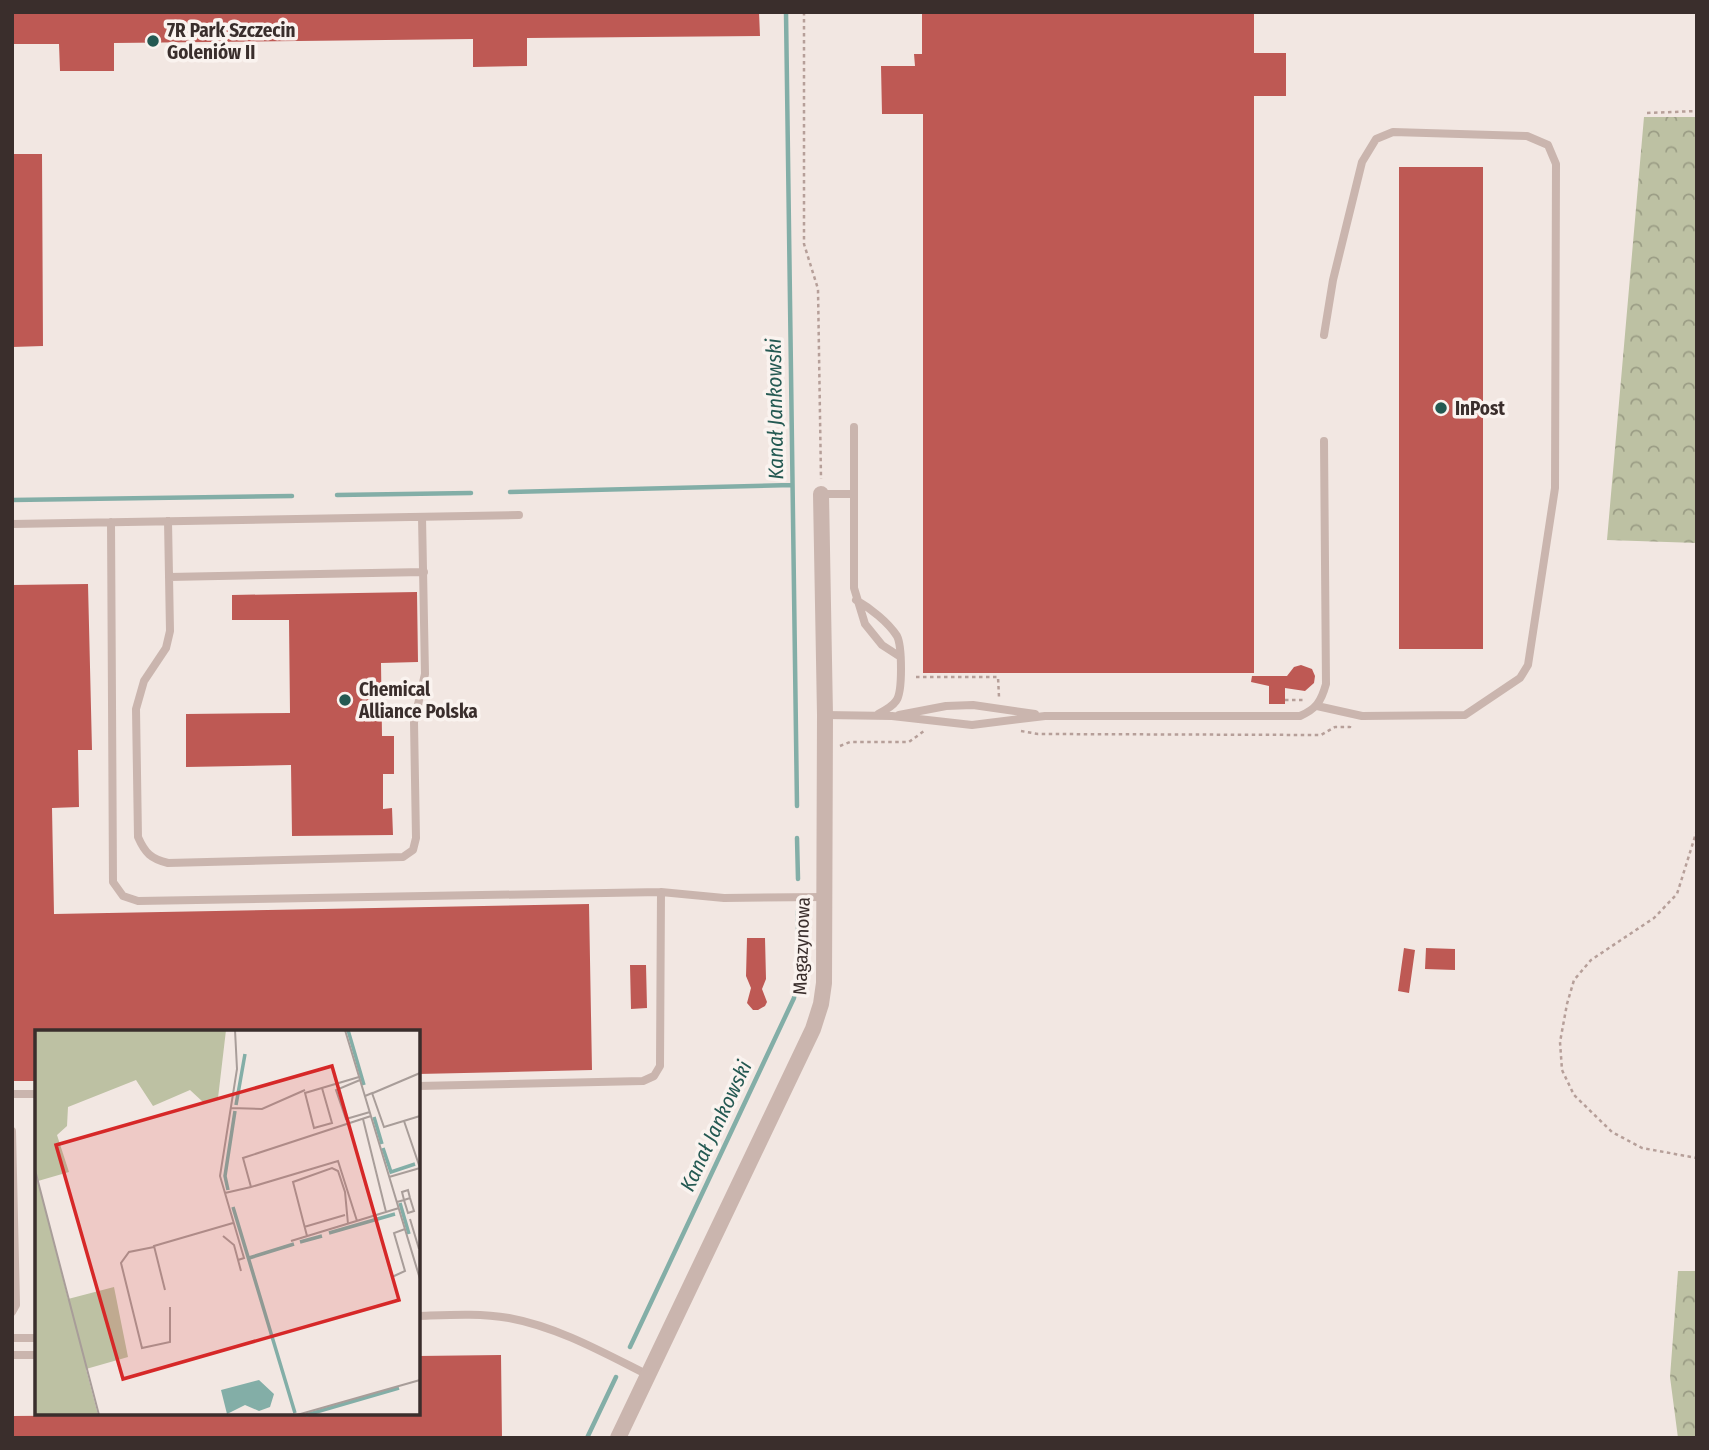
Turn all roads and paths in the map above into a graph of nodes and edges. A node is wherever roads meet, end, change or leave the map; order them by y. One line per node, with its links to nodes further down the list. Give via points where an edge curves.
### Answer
1 (804, 12): 7 (path, via 804,244 817,289)
2 (1697, 111): 3 (path)
3 (1647, 113)
4 (1324, 335): 21 (lane, via 1362,162 1376,139 1393,132 1527,136 1548,145 1556,164 1555,488 1528,665 1520,678 1465,715)
5 (854, 427): 8 (lane)
6 (1324, 441): 20 (lane, via 1326,684)
7 (821, 494): 8 (lane); 22 (street, Magazynowa)
8 (854, 495): 16 (lane)
9 (519, 515): 10 (lane)
10 (422, 517): 11 (lane); 14 (lane)
11 (169, 521): 12 (lane); 15 (lane)
12 (111, 522): 13 (lane); 30 (lane, via 113,882 123,896 138,901)
13 (12, 524)
14 (424, 572): 15 (lane); 15 (lane, via 425,674 414,722 413,850 403,858 168,863 153,859 138,837 136,709 144,681 168,640)
15 (169, 577)
16 (856, 600): 17 (lane, via 865,624 882,645); 17 (lane, via 874,610 898,638)
17 (899, 656): 23 (lane, via 900,693 897,701)
18 (916, 677): 19 (path, via 998,677)
19 (999, 700)
20 (1317, 706): 21 (lane); 25 (lane, via 1300,716)
21 (1351, 714): 27 (path, via 1350,727 1335,727 1321,735)
22 (825, 715): 23 (lane); 28 (street, Magazynowa)
23 (877, 715): 24 (lane)
24 (892, 716): 25 (lane, via 972,725); 25 (lane, via 973,705)
25 (1045, 716)
26 (935, 731): 28 (path, via 923,731 909,742 845,743 835,751 830,768)
27 (1010, 731)
28 (824, 768): 31 (street, Magazynowa)
29 (1697, 830): 36 (path, via 1677,894 1654,918 1591,960 1574,980 1560,1042 1562,1070 1574,1095 1612,1132 1642,1148)
30 (661, 892): 31 (lane, via 723,898); 32 (lane, via 660,1066 654,1076 643,1081)
31 (824, 897): 43 (street, Magazynowa, via 824,983 813,1029)
32 (420, 1086)
33 (12, 1094): 34 (lane)
34 (35, 1094)
35 (12, 1131): 37 (lane, via 16,1305)
36 (1697, 1158)
37 (12, 1312)
38 (420, 1316): 43 (lane, via 509,1318 550,1329)
39 (12, 1338): 40 (lane)
40 (35, 1338)
41 (12, 1355): 42 (lane)
42 (35, 1355)
43 (648, 1375): 44 (street, Magazynowa)
44 (618, 1438)

